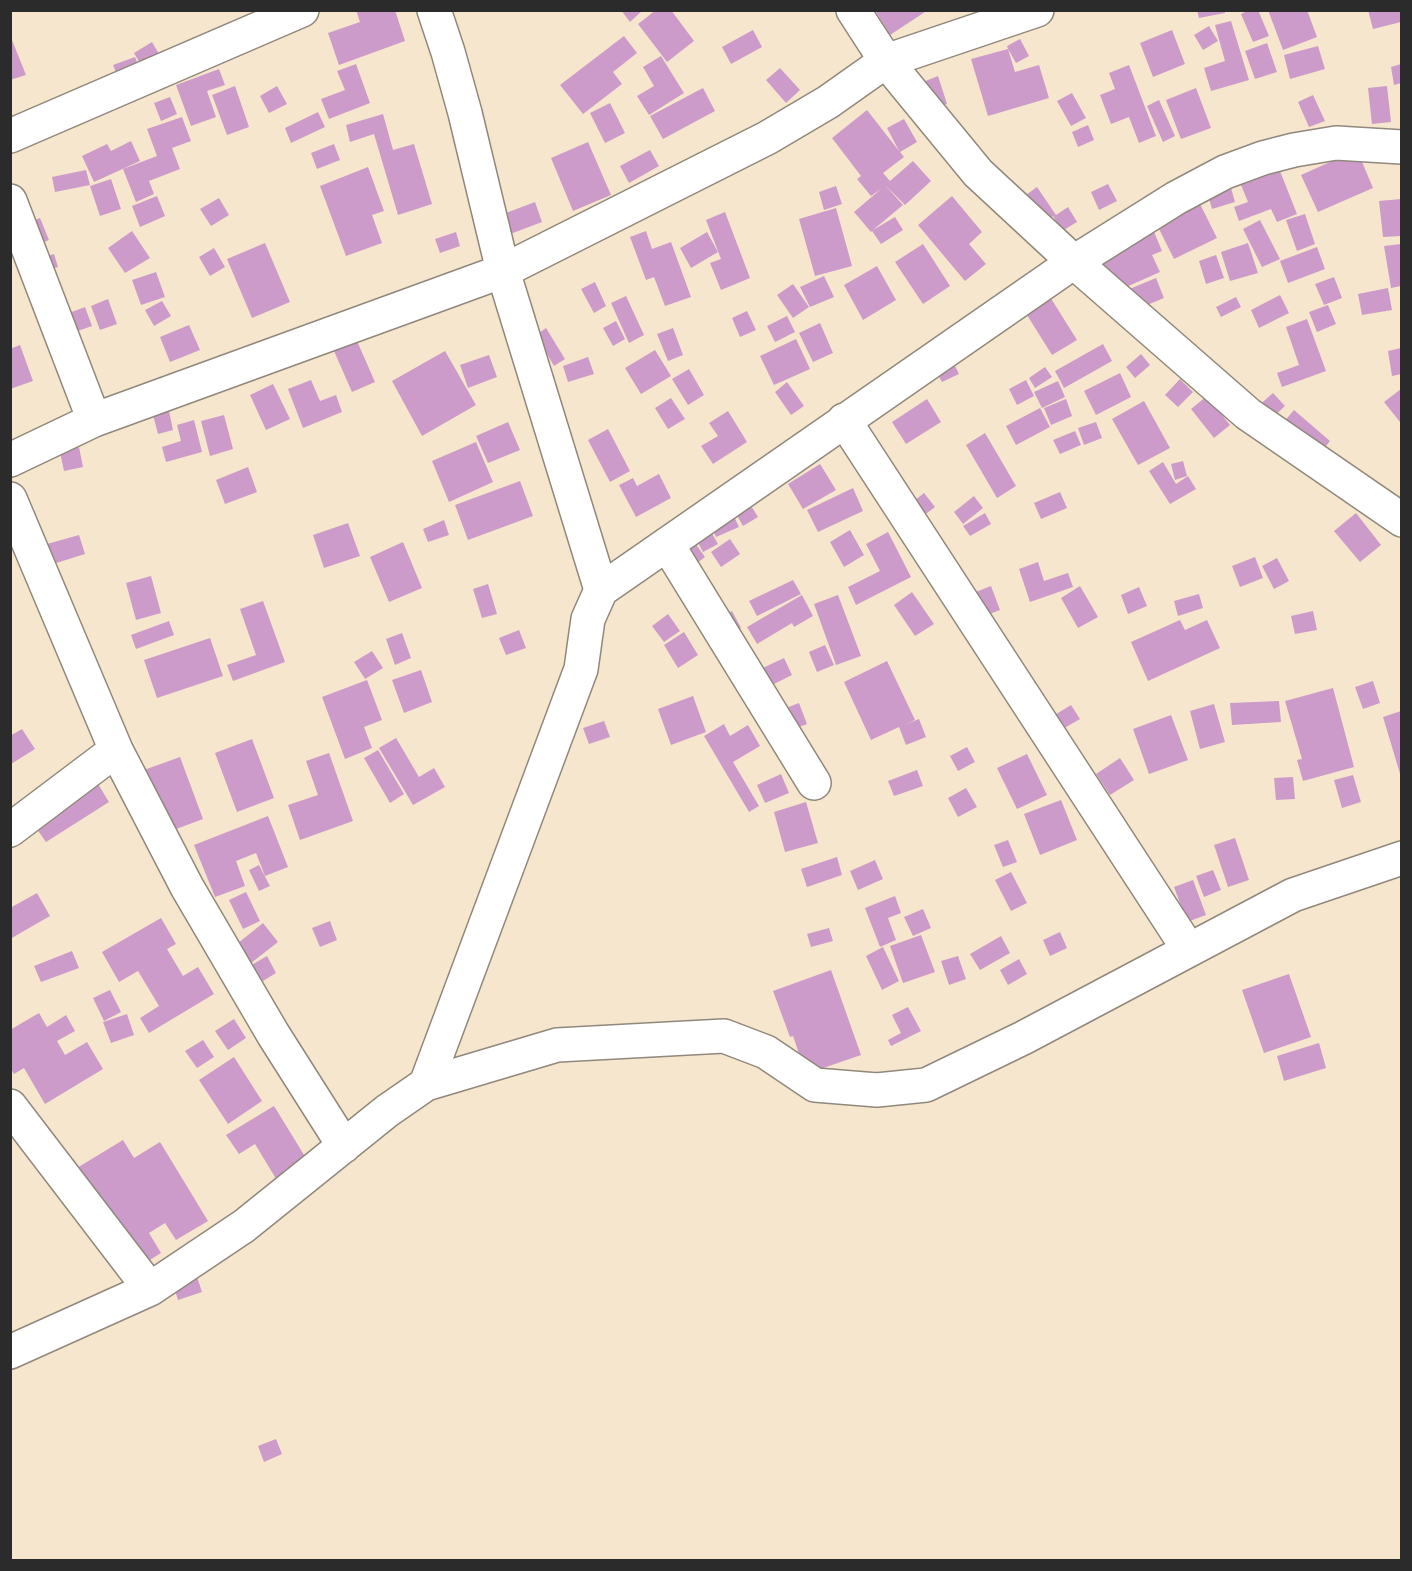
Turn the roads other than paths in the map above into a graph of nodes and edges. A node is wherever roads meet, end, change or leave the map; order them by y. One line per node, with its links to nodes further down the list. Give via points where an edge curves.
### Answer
1 (302, 10): 6 (street)
2 (434, 10): 10 (street, via 465,113)
3 (853, 10): 5 (street)
4 (1037, 10): 5 (street)
5 (886, 61): 9 (street, via 978,173); 10 (street, via 828,102 766,138)
6 (10, 136)
7 (1401, 147): 9 (street, via 1336,143 1253,161 1176,198)
8 (10, 201): 11 (street)
9 (1074, 262): 12 (street); 15 (street, via 1248,414)
10 (503, 271): 11 (street); 17 (street)
11 (94, 420): 13 (street)
12 (844, 420): 16 (street); 22 (street)
13 (10, 460)
14 (10, 499): 18 (street)
15 (1401, 520)
16 (667, 544): 17 (street); 19 (street)
17 (601, 590): 23 (street, via 588,619 581,669)
18 (116, 750): 20 (street); 25 (street, via 187,887)
19 (814, 783)
20 (10, 830)
21 (1401, 858): 22 (street, via 1293,895)
22 (1189, 950): 23 (street, via 926,1085 877,1090 815,1085 766,1052 724,1036 557,1045)
23 (426, 1084): 25 (street)
24 (10, 1106): 26 (street)
25 (344, 1146): 26 (street, via 244,1226)
26 (150, 1289): 27 (street)
27 (10, 1352)

